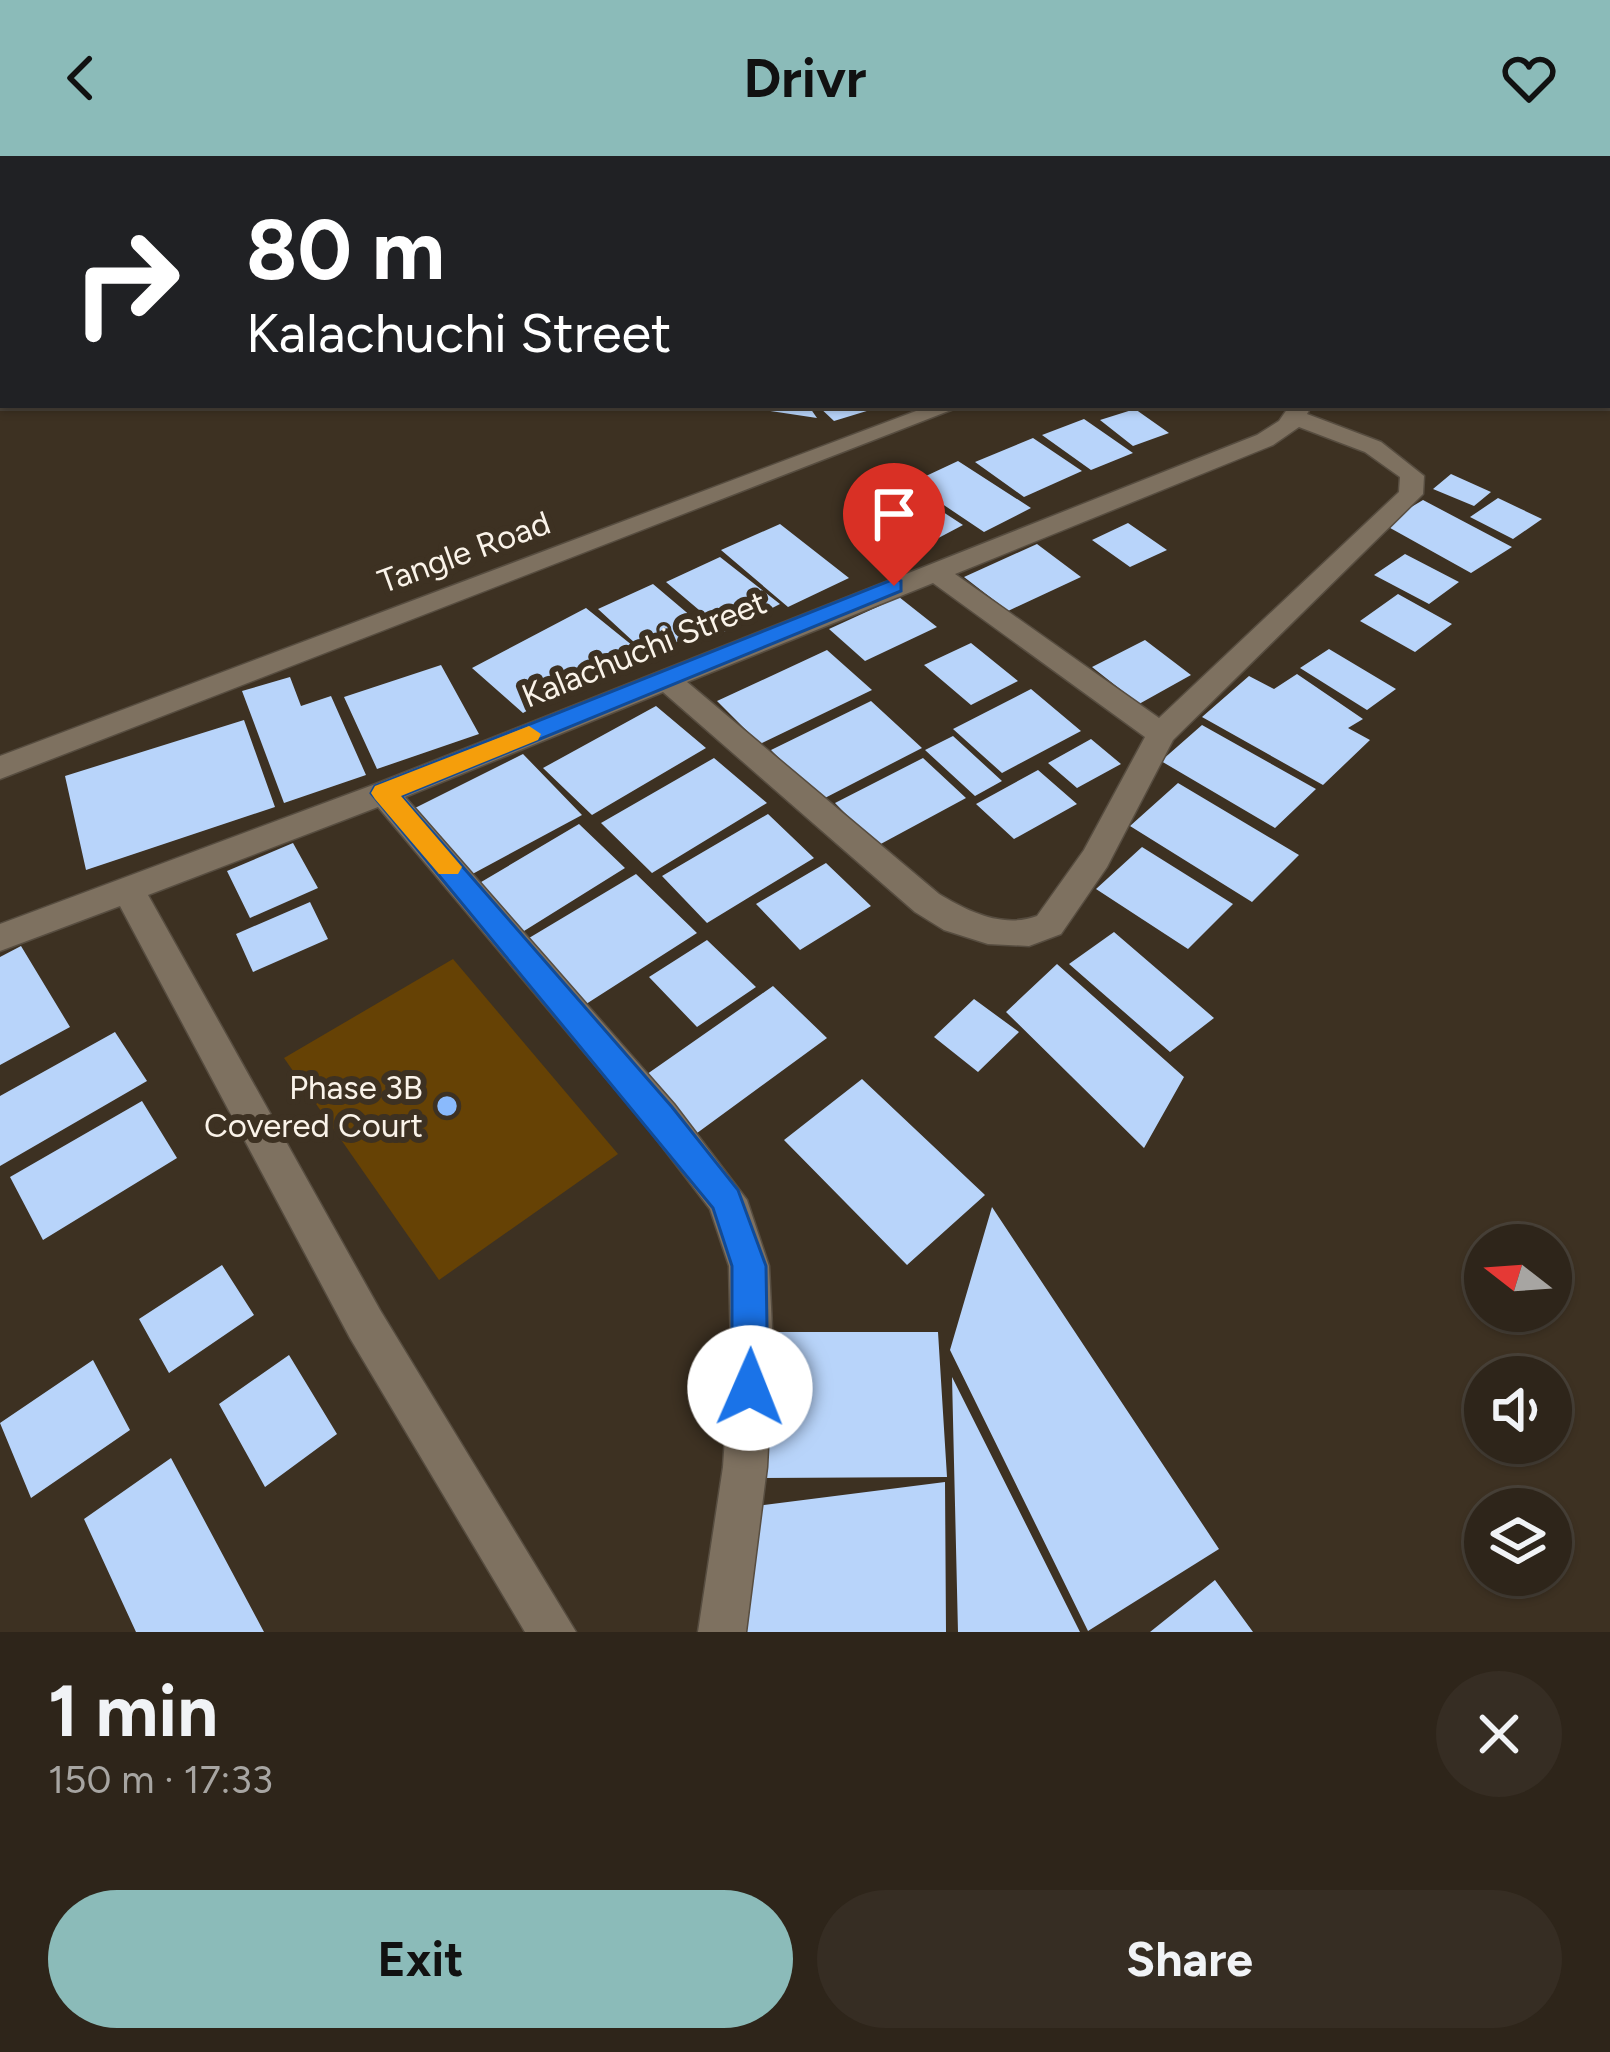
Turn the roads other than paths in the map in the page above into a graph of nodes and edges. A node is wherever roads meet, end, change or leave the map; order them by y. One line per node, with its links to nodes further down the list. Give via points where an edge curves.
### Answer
1 (945, 408): 6 (street, Tangle Road)
2 (1298, 411): 3 (street, Kalachuchi Street, via 1264,440); 5 (street, via 1403,465 1411,494)
3 (932, 570): 4 (street, Kalachuchi Street); 5 (street)
4 (665, 679): 5 (street, via 927,903 972,927 1011,935 1049,925 1096,858); 7 (street, Kalachuchi Street)
5 (1161, 734)
6 (0, 768)
7 (384, 793): 8 (street, Kalachuchi Street); 11 (street, via 727,1200 749,1266 752,1348)
8 (129, 891): 9 (street, Kalachuchi Street); 10 (street, via 364,1324)
9 (0, 938)
10 (553, 1632)
11 (722, 1632)

